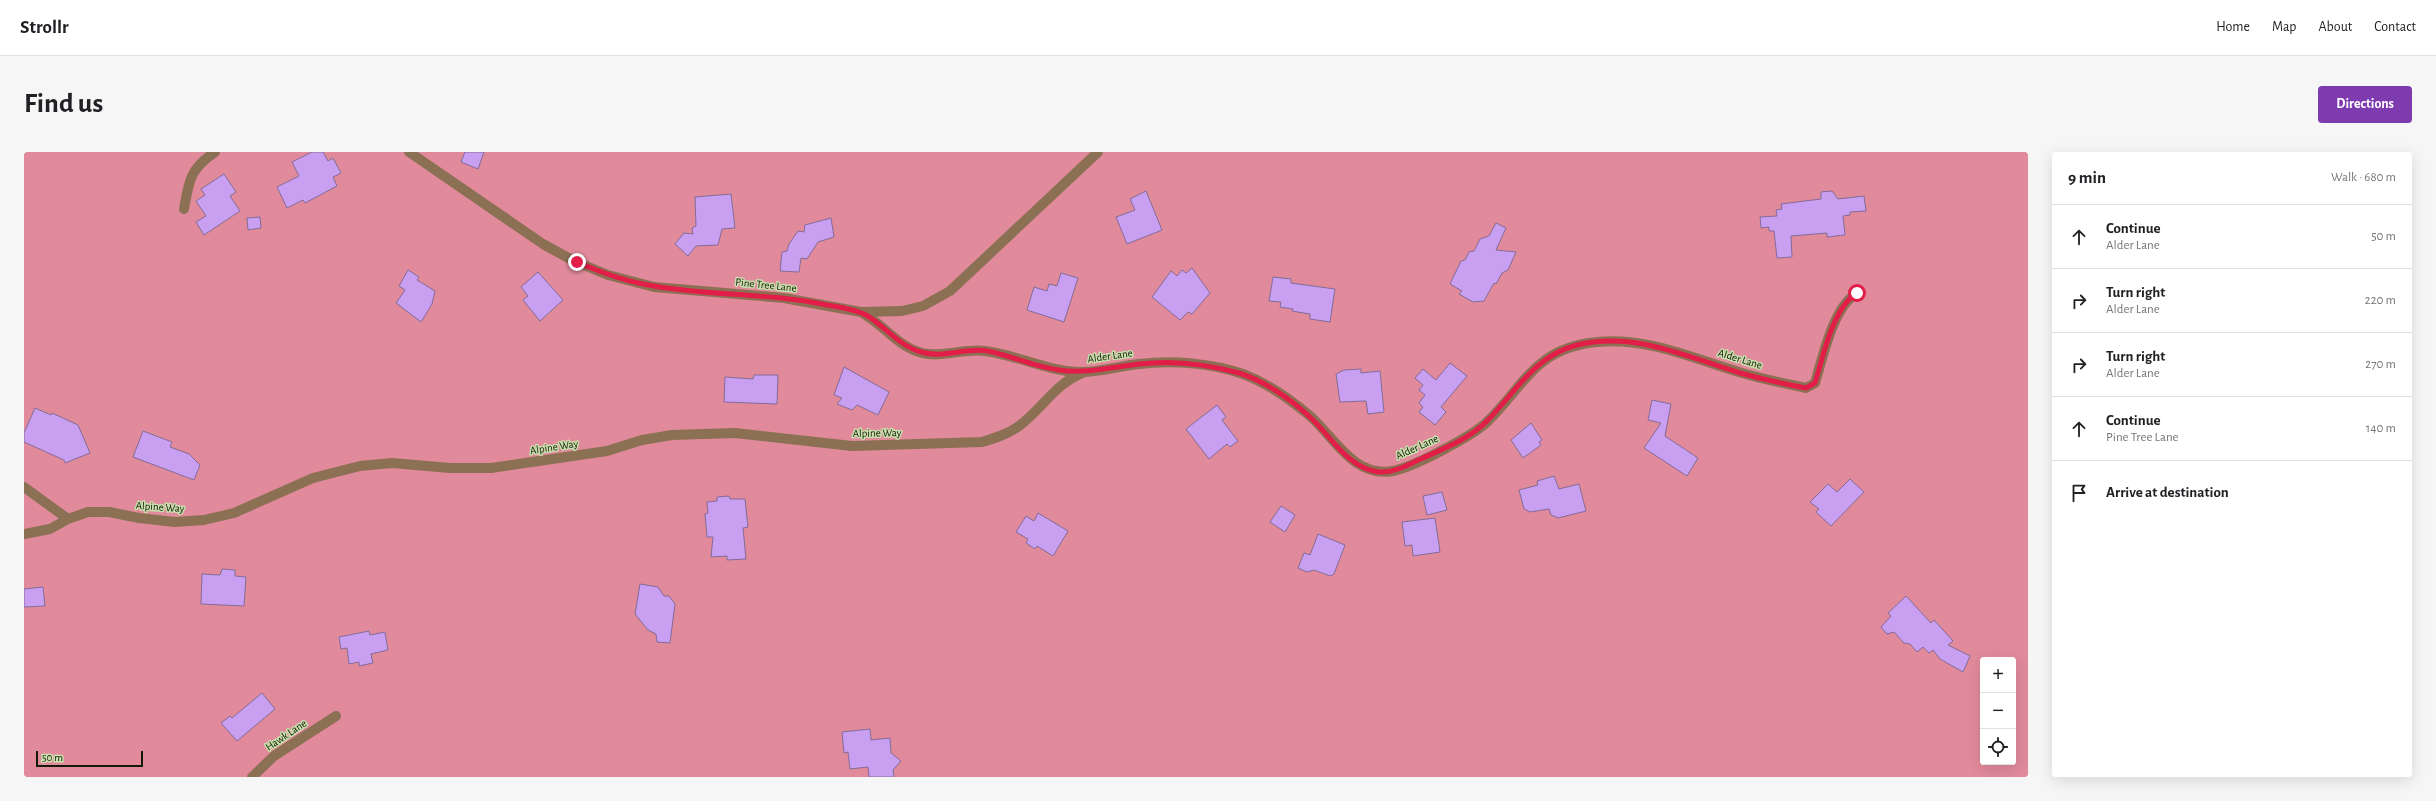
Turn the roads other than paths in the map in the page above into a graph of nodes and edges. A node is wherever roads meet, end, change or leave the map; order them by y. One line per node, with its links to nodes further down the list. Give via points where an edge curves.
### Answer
1 (215, 152): 4 (street, via 196,168 189,180)
2 (409, 152): 6 (street, Pine Tree Lane, via 543,244 608,275 654,287 784,298)
3 (1098, 152): 6 (street, Pine Tree Lane, via 950,291 923,306 902,311)
4 (184, 209)
5 (1857, 293): 7 (street, Alder Lane, via 1850,298 1833,327 1815,383 1806,388 1740,372 1669,348 1628,341 1575,346 1553,355 1528,372 1486,423 1461,441 1395,470 1372,470 1352,461 1310,417 1276,391 1243,374 1185,363 1141,364)
6 (861, 312): 7 (street, Alder Lane, via 906,346 922,353 939,355 965,350 986,351 1058,370)
7 (1084, 372): 9 (street, Alpine Way, via 1068,379 1019,426 1001,436 982,442 852,446 735,433 672,436 642,440 607,450 491,468 450,468 392,463 360,466 313,478 234,513 204,520 175,522 109,512 88,512)
8 (24, 487): 9 (street)
9 (68, 519): 10 (street, Alpine Way, via 50,529)
10 (24, 534)
11 (336, 716): 12 (street, Hawk Lane, via 274,756)
12 (252, 777)

